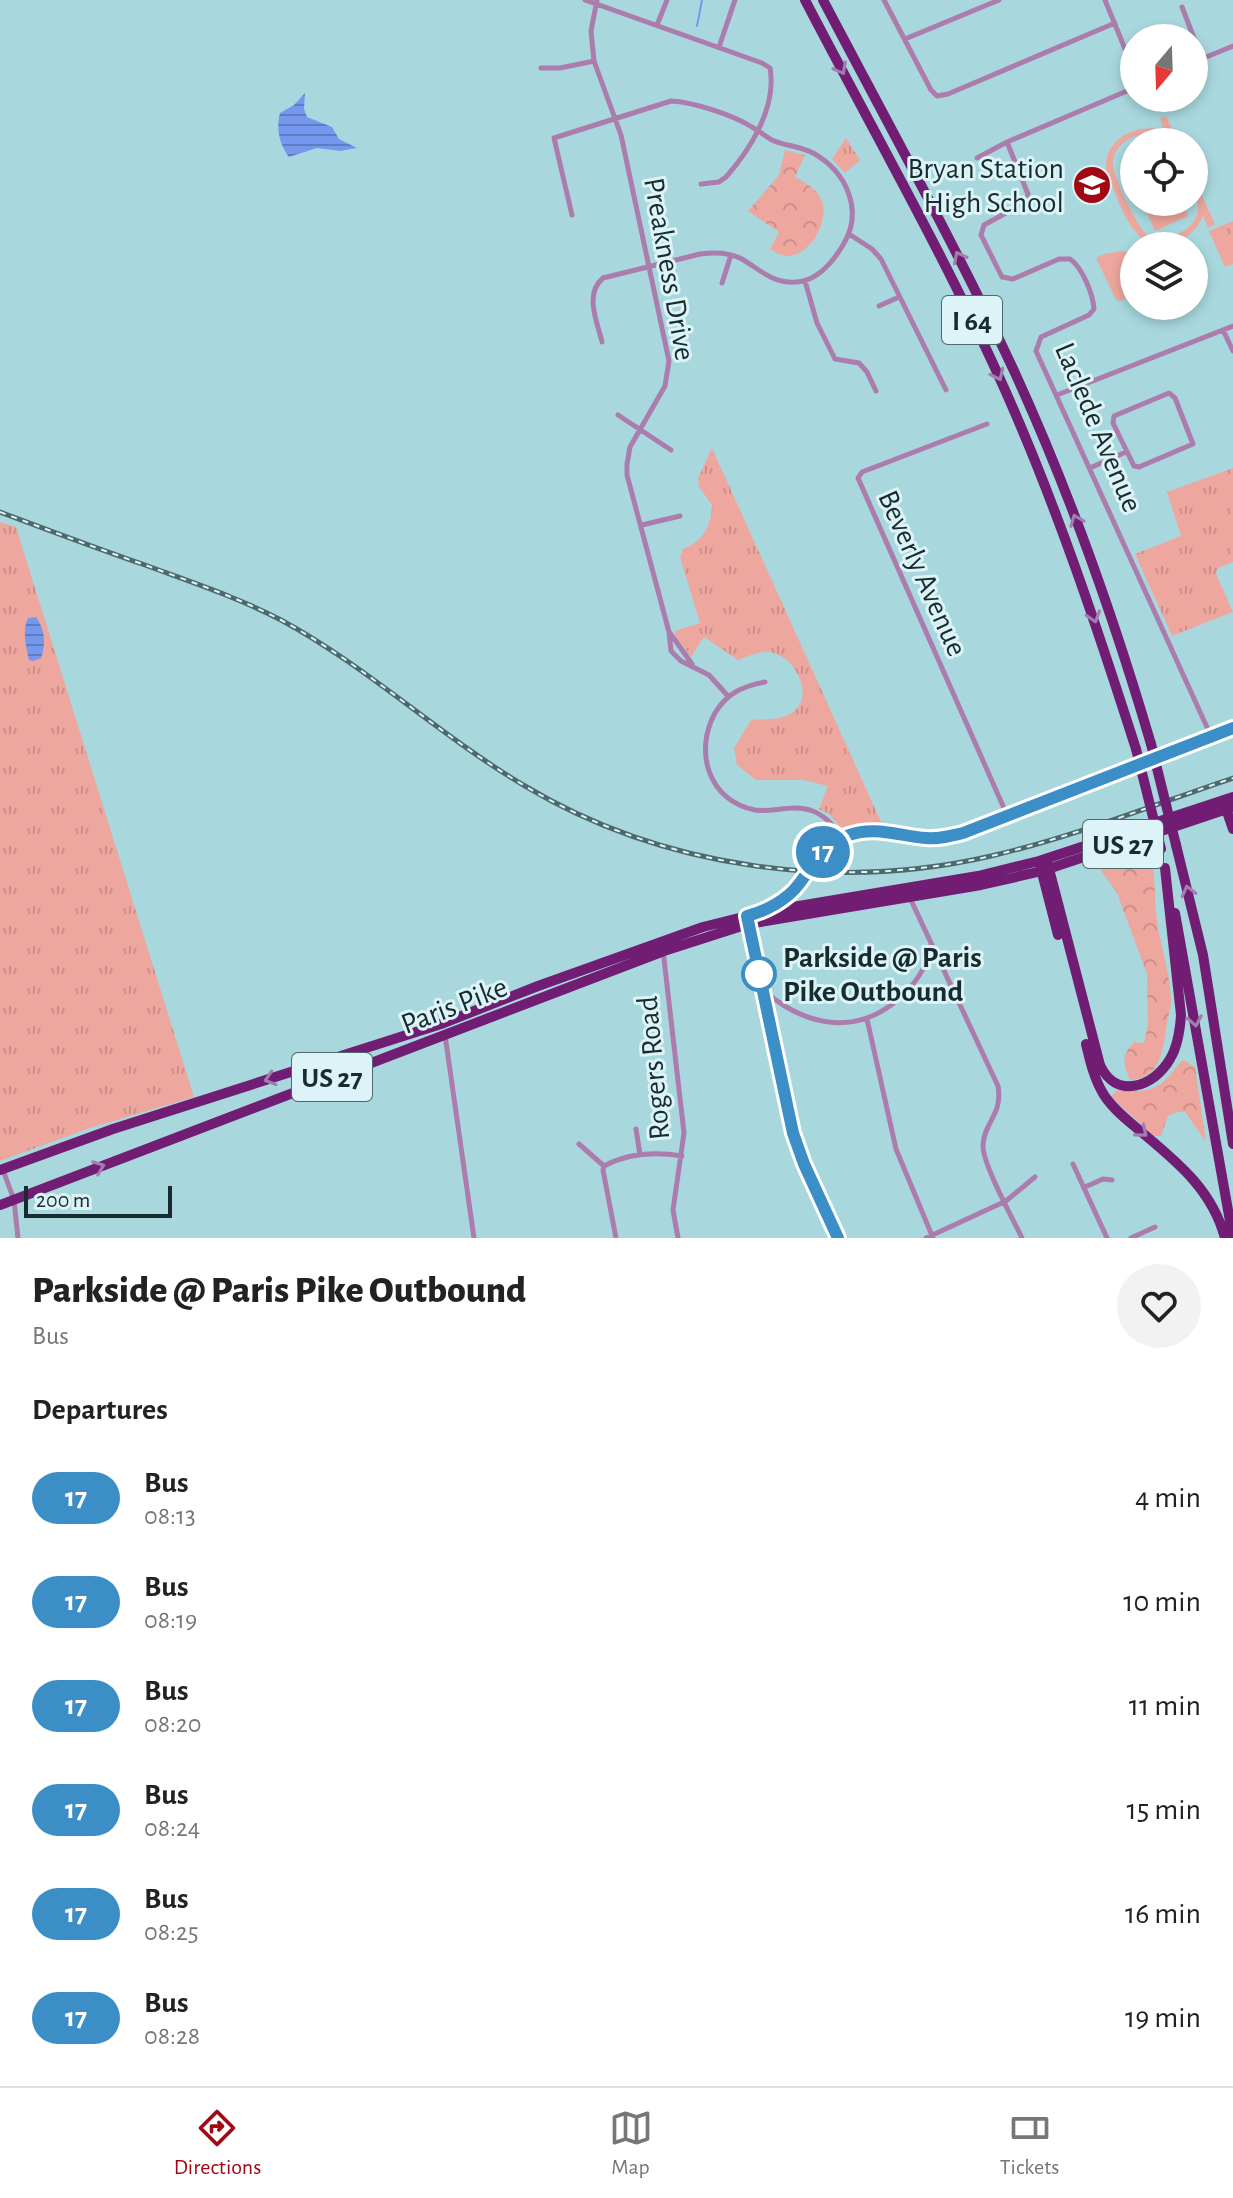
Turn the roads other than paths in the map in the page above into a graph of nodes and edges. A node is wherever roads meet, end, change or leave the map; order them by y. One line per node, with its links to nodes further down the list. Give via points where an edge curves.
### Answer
1 (585, 0): 9 (street)
2 (667, 0): 13 (street)
3 (735, 0): 17 (street)
4 (805, 0): 61 (highway, I 64, one-way to 61, bridge, via 1005,390 1088,599 1136,749)
5 (823, 0): 76 (highway, I 64, one-way to 5, bridge, via 1151,744 1091,560 1016,376)
6 (884, 0): 15 (street)
7 (999, 0): 15 (street)
8 (1105, 0): 11 (street)
9 (596, 2): 13 (street); 19 (street, Preakness Drive, via 591,31)
10 (1182, 7): 12 (street)
11 (1115, 23): 14 (street); 15 (street, via 944,96 934,94)
12 (1189, 24)
13 (657, 25): 17 (street)
14 (1120, 36)
15 (905, 39)
16 (1233, 46): 18 (street)
17 (719, 47): 23 (street, via 770,68 769,107)
18 (1208, 56)
19 (594, 61): 20 (street); 22 (street, Preakness Drive)
20 (541, 68)
21 (1120, 94): 24 (street)
22 (614, 118): 23 (street, via 681,102); 27 (street, via 554,138); 30 (street, Preakness Drive)
23 (757, 130): 26 (street, via 726,177); 28 (street, via 815,154 837,173 851,200)
24 (1007, 142): 25 (street); 41 (street, Laclede Avenue, via 1028,194 1023,206 982,228 1002,277 1013,279 1070,259 1095,306 1089,315 1037,343)
25 (977, 158)
26 (701, 184)
27 (572, 215)
28 (849, 234): 31 (street, via 829,264); 33 (street, via 881,259)
29 (731, 255): 30 (street, via 700,254); 31 (street, via 771,278); 32 (street)
30 (651, 266): 37 (street, via 609,276 595,287 592,299); 44 (street, Preakness Drive, via 669,361 665,386)
31 (805, 281): 40 (street, via 835,359 859,363)
32 (722, 283)
33 (899, 297): 34 (street); 39 (street)
34 (879, 306)
35 (1233, 326): 36 (street)
36 (1223, 330): 38 (street); 41 (street)
37 (602, 342)
38 (1233, 351)
39 (946, 390)
40 (876, 391)
41 (1057, 395): 47 (street, Laclede Avenue)
42 (618, 415): 44 (street)
43 (987, 424): 57 (street, Beverly Avenue, via 858,478)
44 (641, 427): 45 (street); 49 (street, Preakness Drive, via 630,447 627,469)
45 (671, 450)
46 (1126, 452): 46 (street, via 1114,416 1173,394 1193,444 1139,467); 47 (street)
47 (1090, 468): 55 (street, Laclede Avenue)
48 (680, 516): 49 (street)
49 (642, 525): 50 (street, Preakness Drive)
50 (669, 632): 51 (street, Preakness Drive); 51 (street, Preakness Drive, via 671,651)
51 (692, 665): 53 (street, Preakness Drive)
52 (765, 682): 53 (street)
53 (728, 696): 59 (street, via 711,721 704,744 705,763 718,788 748,808 815,812)
54 (1233, 727): 55 (street)
55 (1211, 736): 57 (street)
56 (1230, 803): 58 (highway); 60 (highway, US 27)
57 (1007, 815): 59 (street, via 941,838 879,829)
58 (1233, 829)
59 (842, 837): 62 (street, via 819,856)
60 (1044, 865): 61 (highway, via 1100,1065 1114,1082 1128,1087 1143,1085 1162,1072 1180,1030); 64 (highway, US 27); 102 (highway, one-way to 102, via 1098,1084 1113,1106 1199,1183)
61 (1165, 868): 103 (highway, I 64, one-way to 103)
62 (799, 886): 63 (street); 65 (street, via 801,896); 66 (street)
63 (791, 892): 66 (street); 67 (street)
64 (909, 892): 65 (highway, US 27); 66 (highway, US 27); 69 (street)
65 (811, 903): 66 (highway, US 27)
66 (794, 909): 67 (highway, US 27); 68 (highway, Paris Pike / US 27)
67 (763, 912): 68 (highway, US 27)
68 (748, 920): 70 (highway, Paris Pike / US 27); 71 (street)
69 (931, 944): 74 (street, via 917,980 889,1008); 90 (street, via 998,1086 997,1111 983,1149)
70 (662, 946): 75 (highway, Paris Pike / US 27); 82 (street, Rogers Road, via 684,1133)
71 (762, 989): 72 (street); 73 (street)
72 (781, 1004): 73 (street); 74 (street, via 824,1022)
73 (768, 1014): 98 (street, via 793,1133)
74 (867, 1019): 93 (street, via 896,1149)
75 (443, 1029): 85 (highway, Paris Pike / US 27, one-way to 85, via 113,1129); 89 (highway, Paris Pike / US 27, one-way to 75); 95 (street)
76 (1217, 1033): 77 (highway); 80 (highway, I 64)
77 (1233, 1095)
78 (636, 1129): 81 (street)
79 (579, 1144): 84 (street)
80 (1233, 1144)
81 (640, 1155): 82 (street); 84 (street)
82 (682, 1156): 97 (street, Rogers Road, via 673,1210)
83 (1073, 1164): 88 (street)
84 (604, 1166): 96 (street)
85 (2, 1170): 89 (street)
86 (1035, 1177): 90 (street)
87 (1112, 1180): 88 (street)
88 (1085, 1187): 100 (street)
89 (14, 1200): 91 (highway, Paris Pike / US 27); 94 (street)
90 (1006, 1201): 93 (street); 99 (street)
91 (0, 1205)
92 (1155, 1227): 101 (street)
93 (930, 1237)
94 (18, 1238)
95 (474, 1238)
96 (616, 1238)
97 (678, 1238)
98 (838, 1238)
99 (1022, 1238)
100 (1107, 1238)
101 (1131, 1238)
102 (1225, 1238)
103 (1233, 1238)

